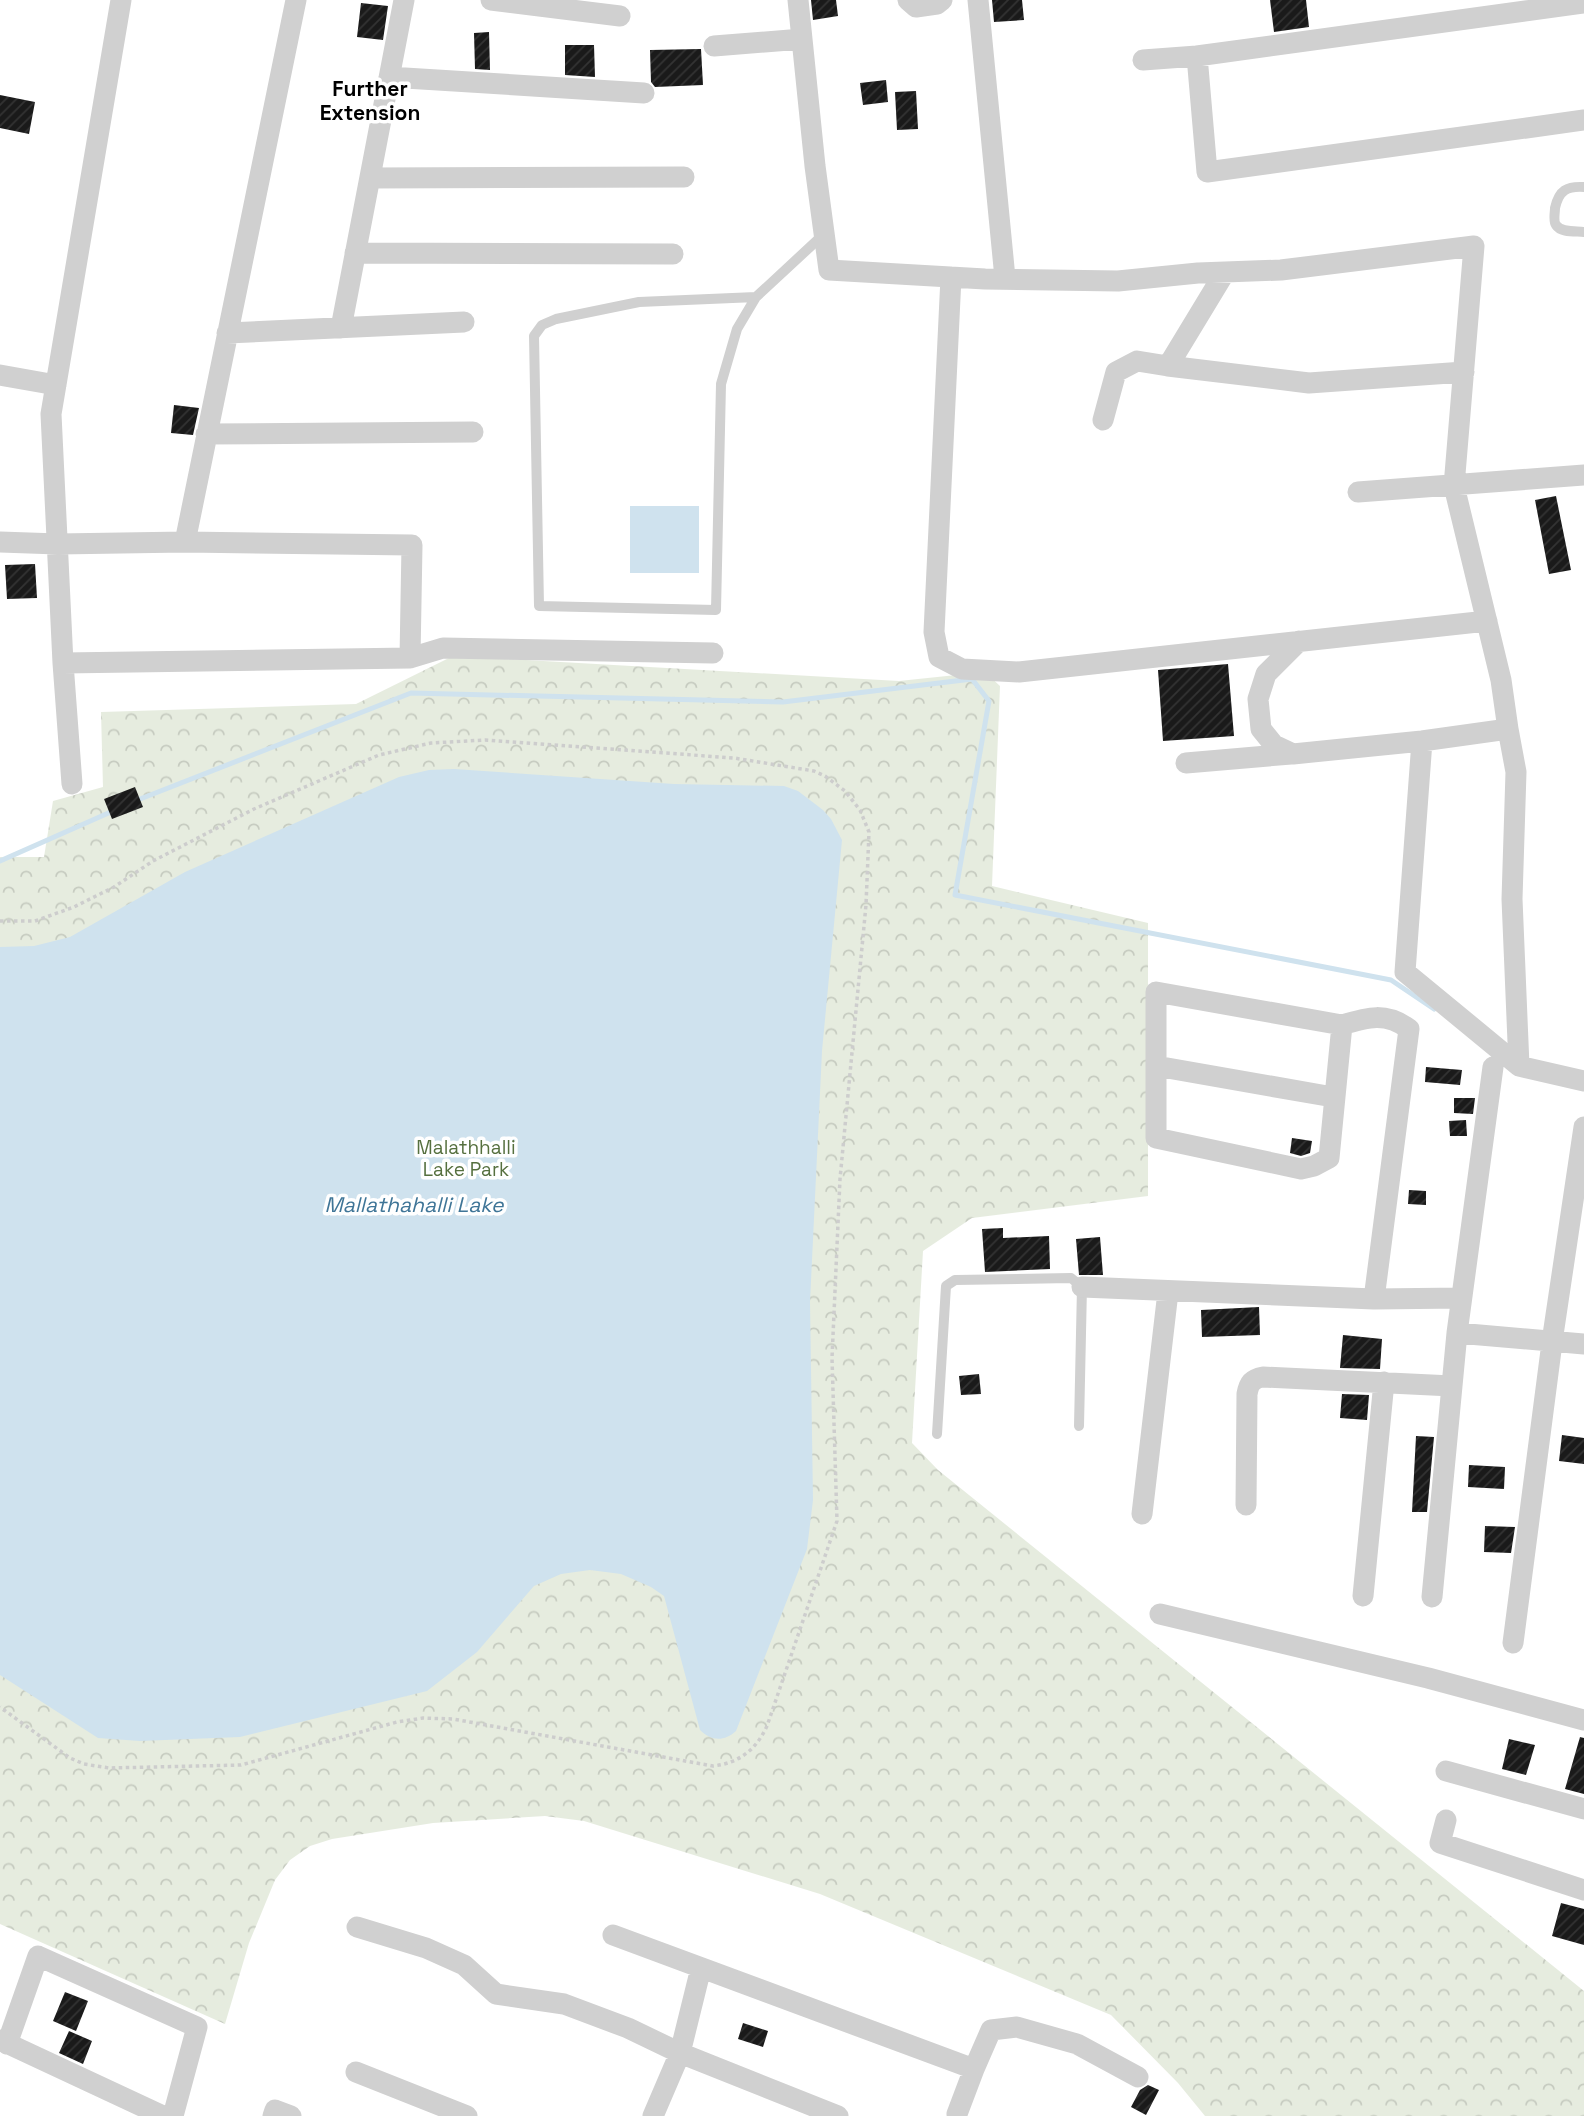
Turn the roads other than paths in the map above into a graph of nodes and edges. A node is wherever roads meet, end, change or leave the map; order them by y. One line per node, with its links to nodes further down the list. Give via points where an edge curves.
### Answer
1 (121, 0): 35 (street)
2 (296, 0): 31 (street)
3 (404, 0): 15 (street)
4 (491, 0): 10 (street)
5 (798, 0): 11 (street)
6 (908, 0): 7 (street, via 916,7)
7 (942, 0)
8 (978, 0): 27 (street)
9 (1584, 3): 13 (street)
10 (620, 16)
11 (802, 39): 12 (street); 22 (street)
12 (715, 46)
13 (1197, 56): 14 (street); 17 (street, via 1207,172)
14 (1143, 60)
15 (389, 77): 16 (street); 19 (street)
16 (644, 93)
17 (1584, 120)
18 (684, 177): 19 (street)
19 (370, 178): 23 (street)
20 (1584, 187): 21 (lane, via 1562,191 1555,224)
21 (1584, 232)
22 (824, 234): 26 (street, via 829,270); 28 (lane)
23 (355, 253): 24 (street); 30 (street)
24 (673, 254)
25 (1225, 272): 27 (street, via 1118,281); 32 (street); 33 (street, via 1281,270 1474,246)
26 (951, 277): 27 (street); 46 (street, via 934,632 939,657 962,669 1019,672)
27 (1005, 278)
28 (756, 297): 28 (lane, via 737,329 721,384 716,610 539,606 534,336 542,325 556,319 639,302)
29 (464, 322): 30 (street)
30 (341, 328): 31 (street)
31 (227, 333): 38 (street)
32 (1168, 366): 33 (street, via 1309,383); 36 (street, via 1137,361 1115,372)
33 (1464, 372): 40 (street)
34 (0, 375): 35 (street)
35 (56, 385): 44 (street, via 51,414)
36 (1102, 420)
37 (473, 432): 38 (street)
38 (206, 434): 43 (street)
39 (1584, 475): 40 (street)
40 (1454, 486): 41 (street); 45 (street)
41 (1358, 492)
42 (0, 542): 44 (street)
43 (185, 542): 44 (street); 48 (street, via 412,545)
44 (58, 544): 49 (street)
45 (1487, 621): 46 (street); 50 (street)
46 (1299, 641): 52 (street, via 1266,674 1258,699 1261,729 1274,745)
47 (712, 653): 48 (street, via 443,648)
48 (410, 658): 49 (street)
49 (62, 663): 54 (street)
50 (1508, 729): 51 (street); 57 (street, via 1516,772 1512,899)
51 (1422, 741): 52 (street); 57 (street, via 1405,972)
52 (1293, 754): 53 (street)
53 (1186, 762)
54 (72, 784)
55 (1342, 1025): 56 (street, via 1156,992); 60 (street); 65 (street, via 1381,1017 1396,1019 1409,1029)
56 (1156, 1066): 60 (street); 60 (street, via 1156,1138 1300,1169 1329,1158)
57 (1519, 1066): 59 (street)
58 (1493, 1067): 64 (street)
59 (1584, 1076)
60 (1333, 1097)
61 (1584, 1127): 67 (street)
62 (1082, 1287): 63 (street); 71 (lane); 72 (lane, via 1071,1278 955,1280 946,1286)
63 (1168, 1292): 65 (street); 74 (street)
64 (1461, 1298): 65 (street); 66 (street)
65 (1374, 1299)
66 (1457, 1333): 67 (street); 70 (street)
67 (1552, 1341): 68 (street); 78 (street)
68 (1584, 1345)
69 (1384, 1382): 70 (street); 73 (street, via 1254,1379 1247,1394); 75 (street)
70 (1452, 1385): 76 (street)
71 (1079, 1426)
72 (937, 1434)
73 (1246, 1505)
74 (1142, 1514)
75 (1363, 1596)
76 (1432, 1597)
77 (1160, 1614): 79 (street)
78 (1513, 1643)
79 (1584, 1720)
80 (1446, 1771): 81 (street)
81 (1584, 1809)
82 (1446, 1820): 83 (street, via 1440,1843)
83 (1584, 1891)
84 (357, 1927): 88 (street, via 464,1965 496,1994 564,2004)
85 (613, 1935): 86 (street)
86 (701, 1968): 88 (street); 89 (street)
87 (3, 2042): 93 (street); 94 (street, via 38,1956 197,2026)
88 (680, 2053): 98 (street); 99 (street)
89 (974, 2069): 91 (street, via 990,2030 1017,2026 1077,2044); 92 (street)
90 (356, 2072): 97 (street)
91 (1138, 2077)
92 (959, 2115)
93 (163, 2116)
94 (173, 2116)
95 (273, 2116): 96 (street, via 275,2110)
96 (291, 2116)
97 (467, 2116)
98 (653, 2116)
99 (838, 2116)

